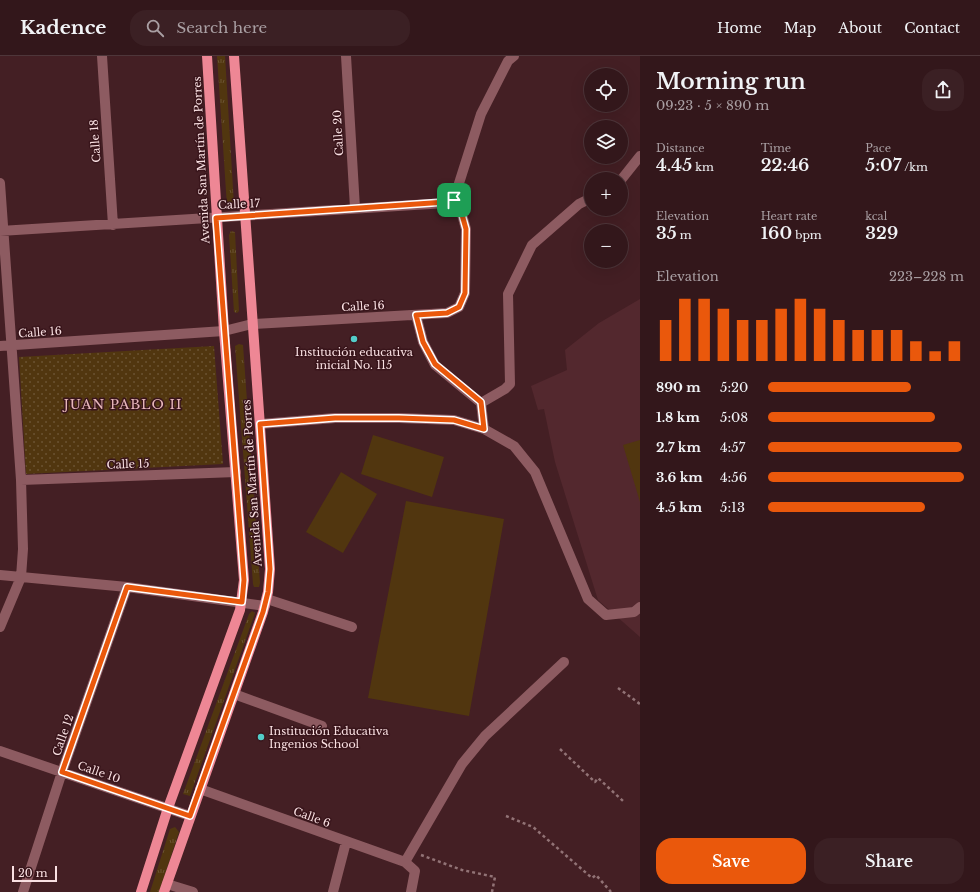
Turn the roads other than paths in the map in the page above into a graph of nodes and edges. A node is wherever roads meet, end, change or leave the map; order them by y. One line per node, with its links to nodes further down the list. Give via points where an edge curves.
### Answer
1 (102, 56): 14 (street, Calle 18)
2 (207, 56): 13 (main road, Avenida San Martín de Porres)
3 (234, 56): 12 (main road, Avenida San Martín de Porres)
4 (346, 56): 11 (street, Calle 20)
5 (514, 56): 9 (street, via 508,61 481,114)
6 (640, 156): 7 (street)
7 (627, 172)
8 (0, 183): 15 (street)
9 (454, 200): 11 (street, Calle 17); 16 (street, Calle 16, via 461,211 466,229 465,293 459,307 447,313)
10 (584, 202): 21 (street, via 532,245 508,294 510,384)
11 (355, 208): 12 (street, Calle 17)
12 (245, 216): 13 (street, Calle 17); 17 (main road, Avenida San Martín de Porres)
13 (216, 218): 14 (street, Calle 17); 18 (main road, Avenida San Martín de Porres)
14 (113, 225): 15 (street, Calle 17)
15 (2, 231): 20 (street)
16 (416, 315): 17 (street, Calle 16); 21 (street, via 423,342 435,364)
17 (252, 324): 18 (street, Calle 16); 22 (main road, Avenida San Martín de Porres)
18 (224, 331): 20 (street, Calle 16); 24 (main road, Avenida San Martín de Porres)
19 (0, 346): 20 (street, Calle 16)
20 (12, 346): 25 (street)
21 (481, 402): 23 (street)
22 (260, 424): 23 (street, via 335,418 399,418 454,420); 30 (main road, Avenida San Martín de Porres, via 270,569)
23 (484, 429): 31 (street, via 514,446 535,472 588,599 606,615 634,612)
24 (236, 472): 25 (street, Calle 15); 29 (main road, Avenida San Martín de Porres, via 244,580)
25 (21, 480): 27 (street)
26 (0, 575): 27 (street)
27 (21, 577): 28 (street); 33 (street)
28 (127, 587): 29 (street); 38 (street, Calle 12)
29 (242, 602): 30 (street); 40 (main road, Avenida San Martín de Porres)
30 (266, 602): 32 (street); 35 (main road, Avenida San Martín de Porres)
31 (640, 607)
32 (352, 627)
33 (0, 628)
34 (564, 662): 43 (street, via 485,736 462,764)
35 (234, 694): 36 (street); 39 (main road, Avenida San Martín de Porres)
36 (322, 726)
37 (0, 751): 38 (street, Calle 10)
38 (62, 772): 40 (street, Calle 10); 45 (street, Calle 12)
39 (200, 789): 41 (main road, Avenida San Martín de Porres); 42 (street, Calle 6)
40 (168, 808): 41 (street, Calle 10); 46 (main road, Avenida San Martín de Porres)
41 (190, 816): 44 (main road, Avenida San Martín de Porres)
42 (346, 842): 43 (street, Calle 6); 48 (street)
43 (405, 862): 49 (street, Calle 6, via 415,871)
44 (165, 888): 47 (street)
45 (23, 892)
46 (141, 892)
47 (193, 892)
48 (333, 892)
49 (411, 892)

